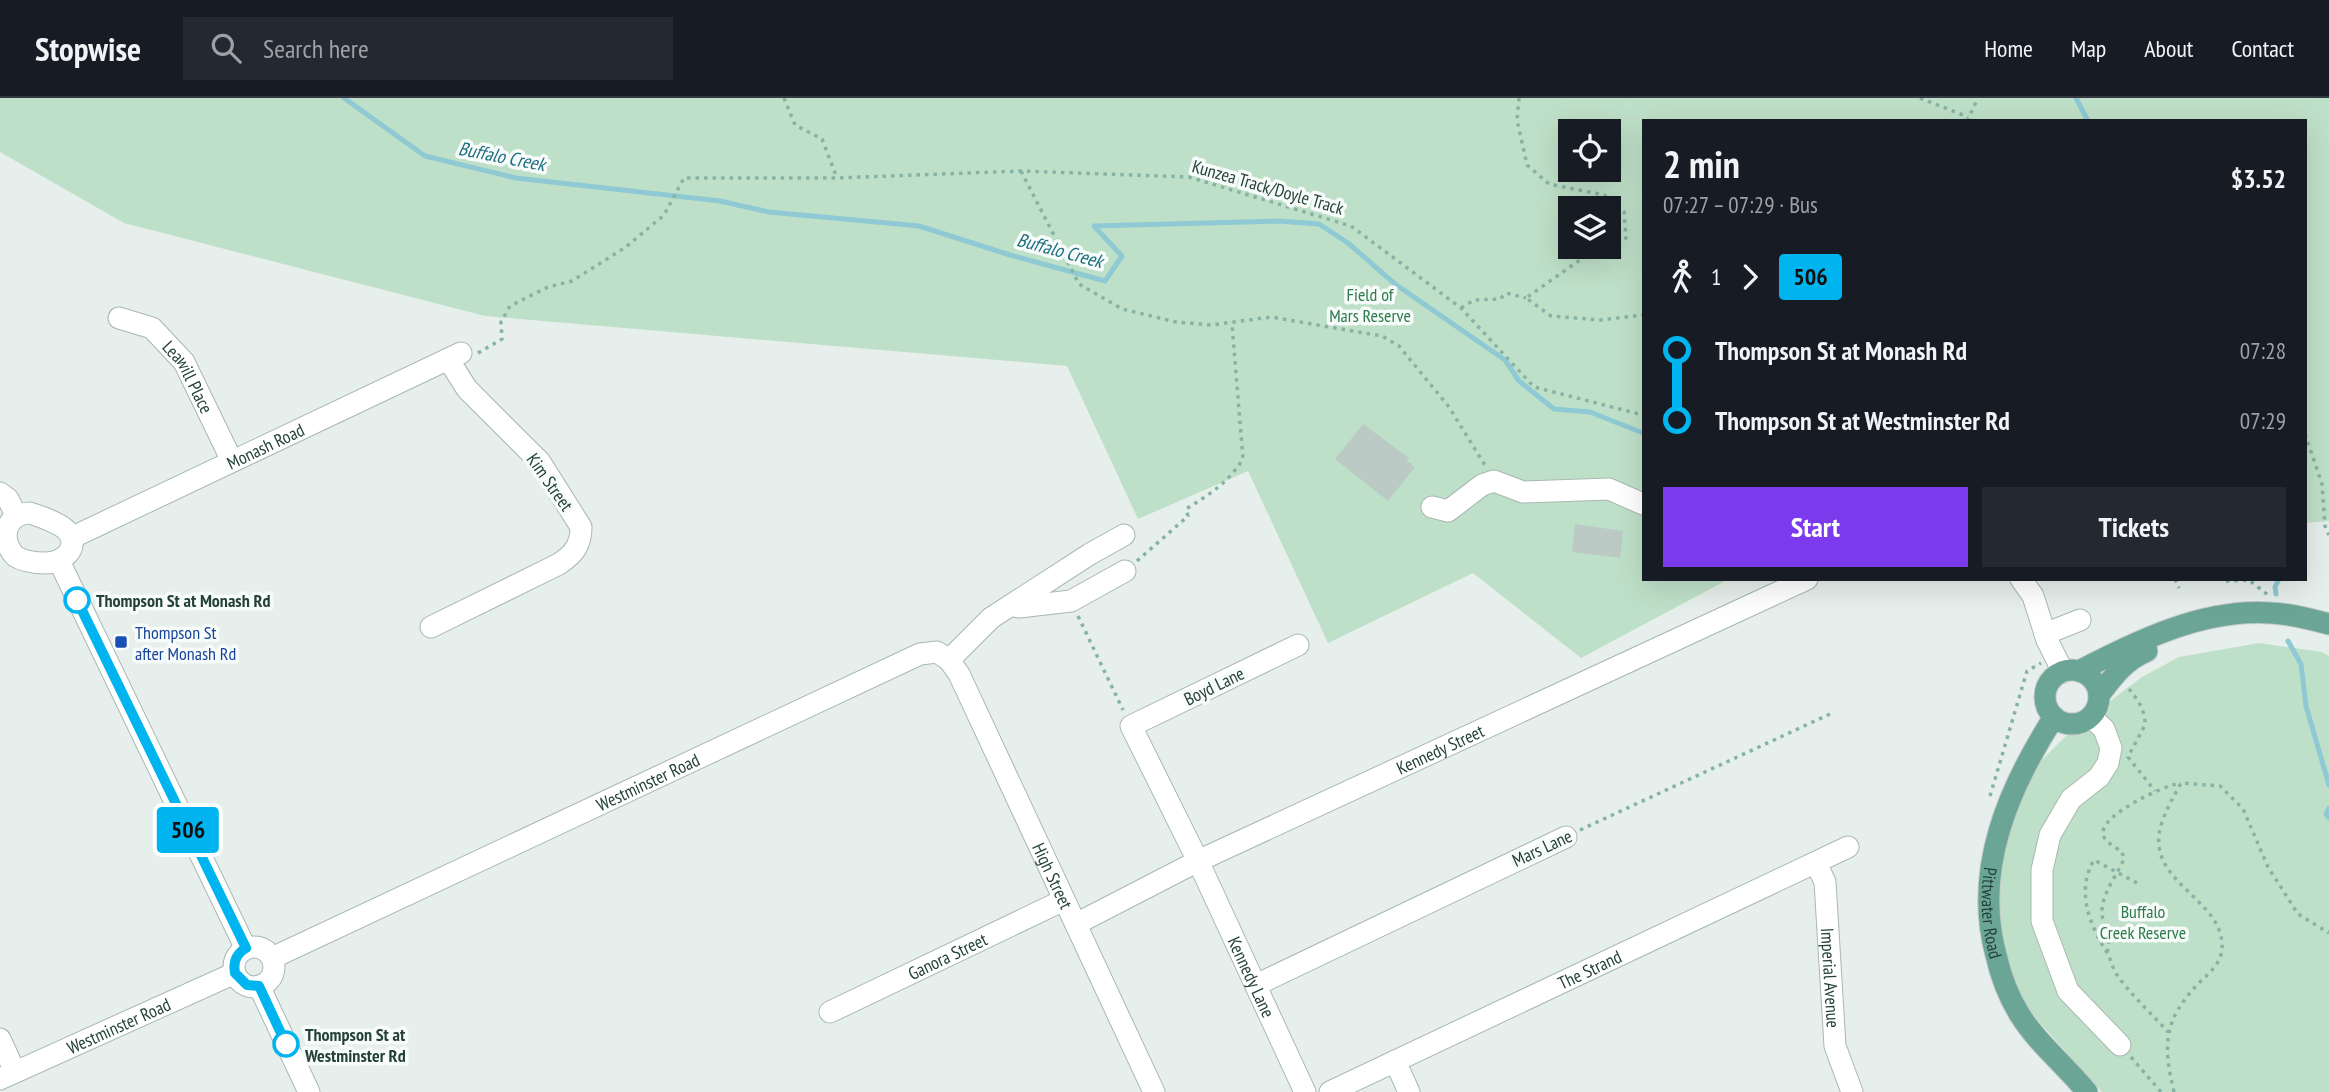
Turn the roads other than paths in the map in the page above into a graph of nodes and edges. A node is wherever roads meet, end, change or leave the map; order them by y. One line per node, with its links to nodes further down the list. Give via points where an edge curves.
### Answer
1 (119, 318): 3 (street, Leawill Place, via 152,328 184,362)
2 (455, 356): 3 (street, Monash Road); 18 (street, Kim Street, via 467,389 540,462 581,527 581,539 573,554 559,564)
3 (232, 461): 9 (street, Monash Road)
4 (0, 493): 7 (street)
5 (1642, 503): 6 (street, via 1609,489 1523,492 1494,481 1448,511)
6 (1432, 507)
7 (16, 515): 9 (street, via 37,515 66,530); 10 (street, via 3,532)
8 (1124, 535): 15 (street)
9 (71, 538): 11 (street, via 71,551)
10 (6, 556): 11 (street, via 31,562)
11 (58, 561): 33 (street)
12 (1125, 571): 15 (street, via 1071,601)
13 (1803, 581): 29 (street, Kennedy Street)
14 (2022, 581): 19 (street, via 2033,596)
15 (1011, 605): 22 (street)
16 (2080, 620): 19 (street)
17 (2329, 624): 23 (main road, via 2271,613 2204,618)
18 (430, 627)
19 (2045, 634): 23 (street)
20 (2329, 634): 24 (main road, via 2291,624 2212,627 2136,656)
21 (1298, 645): 29 (street, Boyd Lane, via 1131,726)
22 (948, 660): 31 (street, High Street, via 959,674); 34 (street, Westminster Road, via 937,652 920,654)
23 (2071, 672): 24 (main road, via 2092,680); 26 (main road, via 2050,681 2045,704)
24 (2099, 695): 25 (main road)
25 (2091, 717): 26 (main road, via 2076,724); 40 (street, via 2104,729 2111,748 2108,763 2099,777 2071,799 2050,835 2042,870 2042,921 2068,991)
26 (2054, 718): 49 (main road, Pittwater Road, via 2003,814 1992,863 1989,915 2000,973 2011,1001)
27 (1566, 837): 36 (street, Mars Lane)
28 (1848, 847): 30 (street, The Strand)
29 (1198, 861): 32 (street, Kennedy Street); 36 (street, Kennedy Lane)
30 (1816, 863): 41 (street, The Strand); 48 (street, Imperial Avenue, via 1825,882 1835,1045)
31 (1064, 900): 32 (street, High Street); 38 (street, Ganora Street)
32 (1076, 924): 44 (street, High Street)
33 (246, 948): 34 (street, via 264,949); 35 (street, via 235,962)
34 (272, 958): 37 (street, via 272,975)
35 (235, 973): 37 (street, via 247,985); 42 (street, Westminster Road)
36 (1255, 985): 45 (street, Kennedy Lane)
37 (259, 986): 43 (street)
38 (830, 1012)
39 (0, 1039): 42 (street)
40 (2120, 1045)
41 (1395, 1062): 46 (street, The Strand); 47 (street)
42 (8, 1076)
43 (309, 1092)
44 (1154, 1092)
45 (1305, 1092)
46 (1330, 1092)
47 (1409, 1092)
48 (1852, 1092)
49 (2087, 1092)

